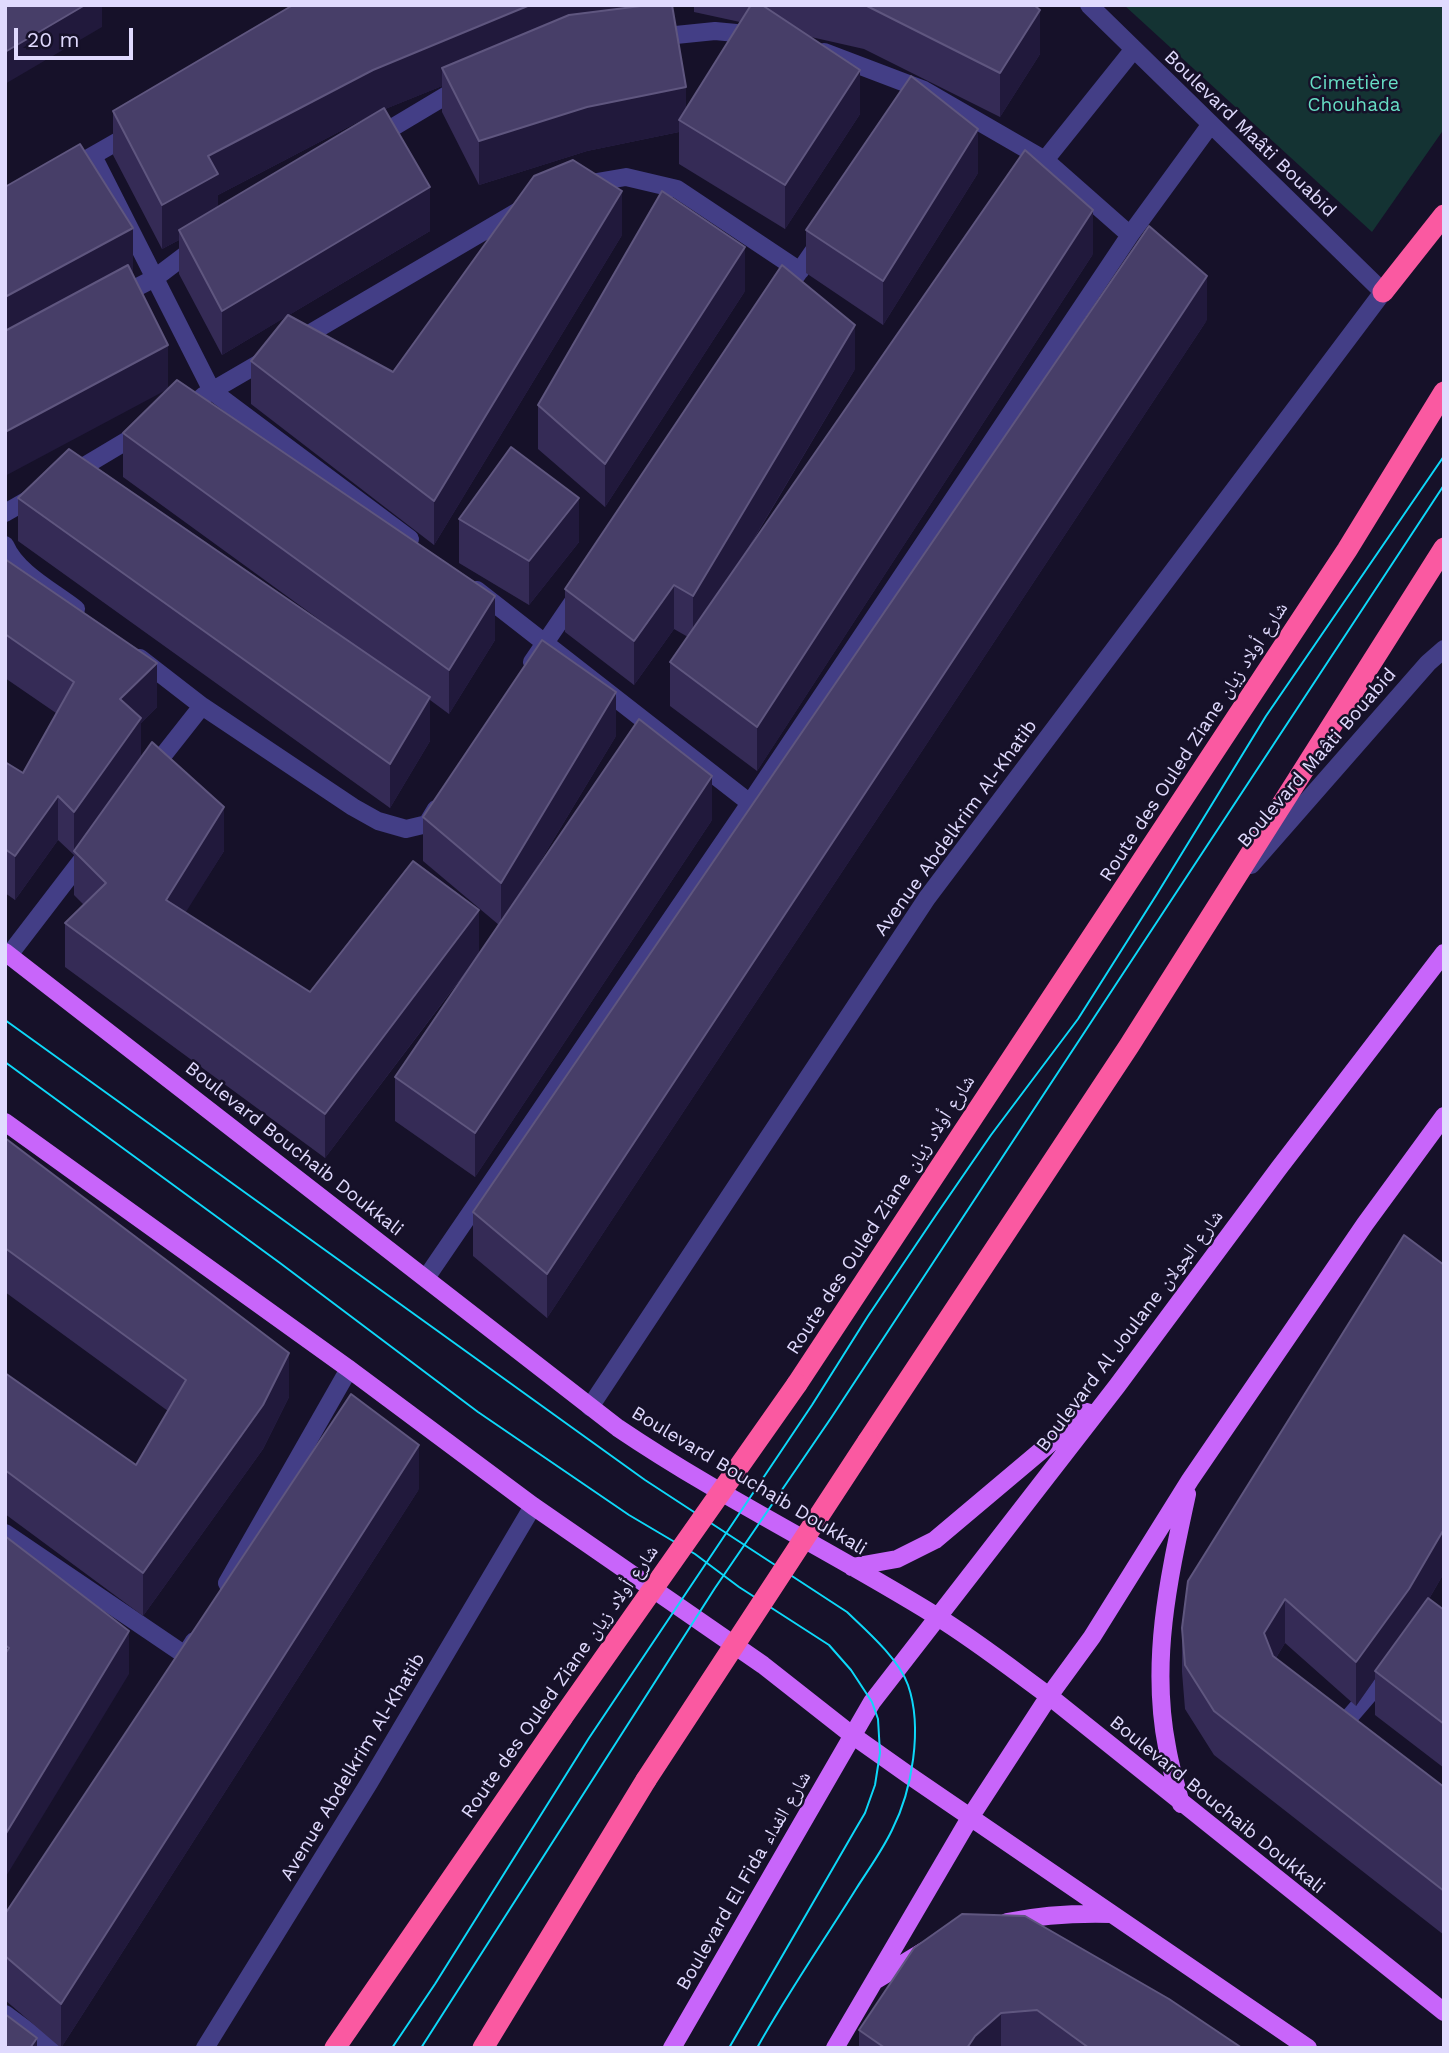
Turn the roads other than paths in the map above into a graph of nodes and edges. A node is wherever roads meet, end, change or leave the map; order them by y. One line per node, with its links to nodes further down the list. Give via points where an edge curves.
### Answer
1 (1089, 5): 5 (street, Boulevard Maâti Bouabid)
2 (769, 36): 3 (street, via 715,31)
3 (634, 39)
4 (808, 46): 11 (street)
5 (1134, 49): 8 (street, Boulevard Maâti Bouabid); 11 (street)
6 (477, 76): 9 (street)
7 (152, 121): 10 (street)
8 (1211, 124): 17 (street); 21 (street, Boulevard Maâti Bouabid)
9 (356, 150)
10 (93, 156): 12 (street); 20 (street)
11 (1045, 160): 17 (street)
12 (71, 169)
13 (564, 190): 19 (street, via 626,177 677,189)
14 (541, 200): 24 (street)
15 (1444, 215): 21 (highway)
16 (831, 226): 19 (street)
17 (1130, 236): 42 (street)
18 (205, 240): 20 (street)
19 (800, 271): 23 (street)
20 (155, 278): 22 (street); 24 (street)
21 (1383, 292): 52 (street, Avenue Abdelkrim Al-Khatib, via 927,898)
22 (109, 302)
23 (776, 304)
24 (212, 391): 26 (street); 31 (street)
25 (1444, 393): 74 (highway, Route des Ouled Ziane شارع أولاد زيان, bridge, via 1348,550 797,1384)
26 (189, 404)
27 (154, 425): 28 (street)
28 (5, 514)
29 (5, 545): 34 (street, via 22,568)
30 (1444, 548): 44 (highway)
31 (423, 549)
32 (592, 574): 35 (street)
33 (468, 583): 35 (street)
34 (86, 616)
35 (546, 641): 38 (street); 42 (street)
36 (128, 649): 39 (street)
37 (1444, 649): 44 (street, Boulevard Maâti Bouabid)
38 (523, 676)
39 (202, 706): 40 (street); 41 (street, via 378,821 406,829 427,824)
40 (143, 781)
41 (449, 790)
42 (750, 803): 49 (street)
43 (101, 836): 46 (street)
44 (1223, 896): 75 (highway, bridge, via 646,1780)
45 (1444, 953): 51 (main road, Boulevard Al Joulane شارع الجولان)
46 (7, 954): 49 (main road, Boulevard Bouchaib Doukkali)
47 (1444, 1116): 53 (main road)
48 (5, 1122): 50 (main road)
49 (426, 1278): 52 (main road, Boulevard Bouchaib Doukkali)
50 (349, 1369): 54 (main road); 57 (street)
51 (1117, 1386): 56 (main road, via 935,1541 897,1559); 58 (main road, Boulevard Al Joulane شارع الجولان)
52 (590, 1407): 56 (main road, Boulevard Bouchaib Doukkali, via 668,1462)
53 (1190, 1480): 61 (main road); 64 (main road, via 1168,1584 1160,1669 1167,1747)
54 (533, 1506): 63 (main road, via 763,1665); 73 (street, Avenue Abdelkrim Al-Khatib)
55 (5, 1533): 59 (street, via 182,1661)
56 (852, 1567): 58 (main road, Boulevard Bouchaib Doukkali)
57 (220, 1596)
58 (936, 1616): 61 (main road, Boulevard Bouchaib Doukkali); 63 (main road, Boulevard Al Joulane شارع الجولان)
59 (199, 1631)
60 (1399, 1659): 62 (street, via 1351,1725)
61 (1049, 1696): 64 (main road, Boulevard Bouchaib Doukkali); 65 (main road)
62 (1328, 1706)
63 (852, 1735): 65 (main road); 76 (main road, Boulevard El Fida شارع الفداء)
64 (1181, 1804): 70 (main road, Boulevard Bouchaib Doukkali)
65 (971, 1816): 66 (main road); 69 (main road)
66 (1112, 1914): 67 (main road, via 1033,1916); 78 (main road)
67 (995, 1924)
68 (942, 1943): 69 (main road)
69 (873, 1982): 77 (main road)
70 (1444, 2012)
71 (5, 2014): 72 (street)
72 (51, 2048)
73 (205, 2048)
74 (335, 2048)
75 (483, 2048)
76 (672, 2048)
77 (835, 2048)
78 (1308, 2048)

